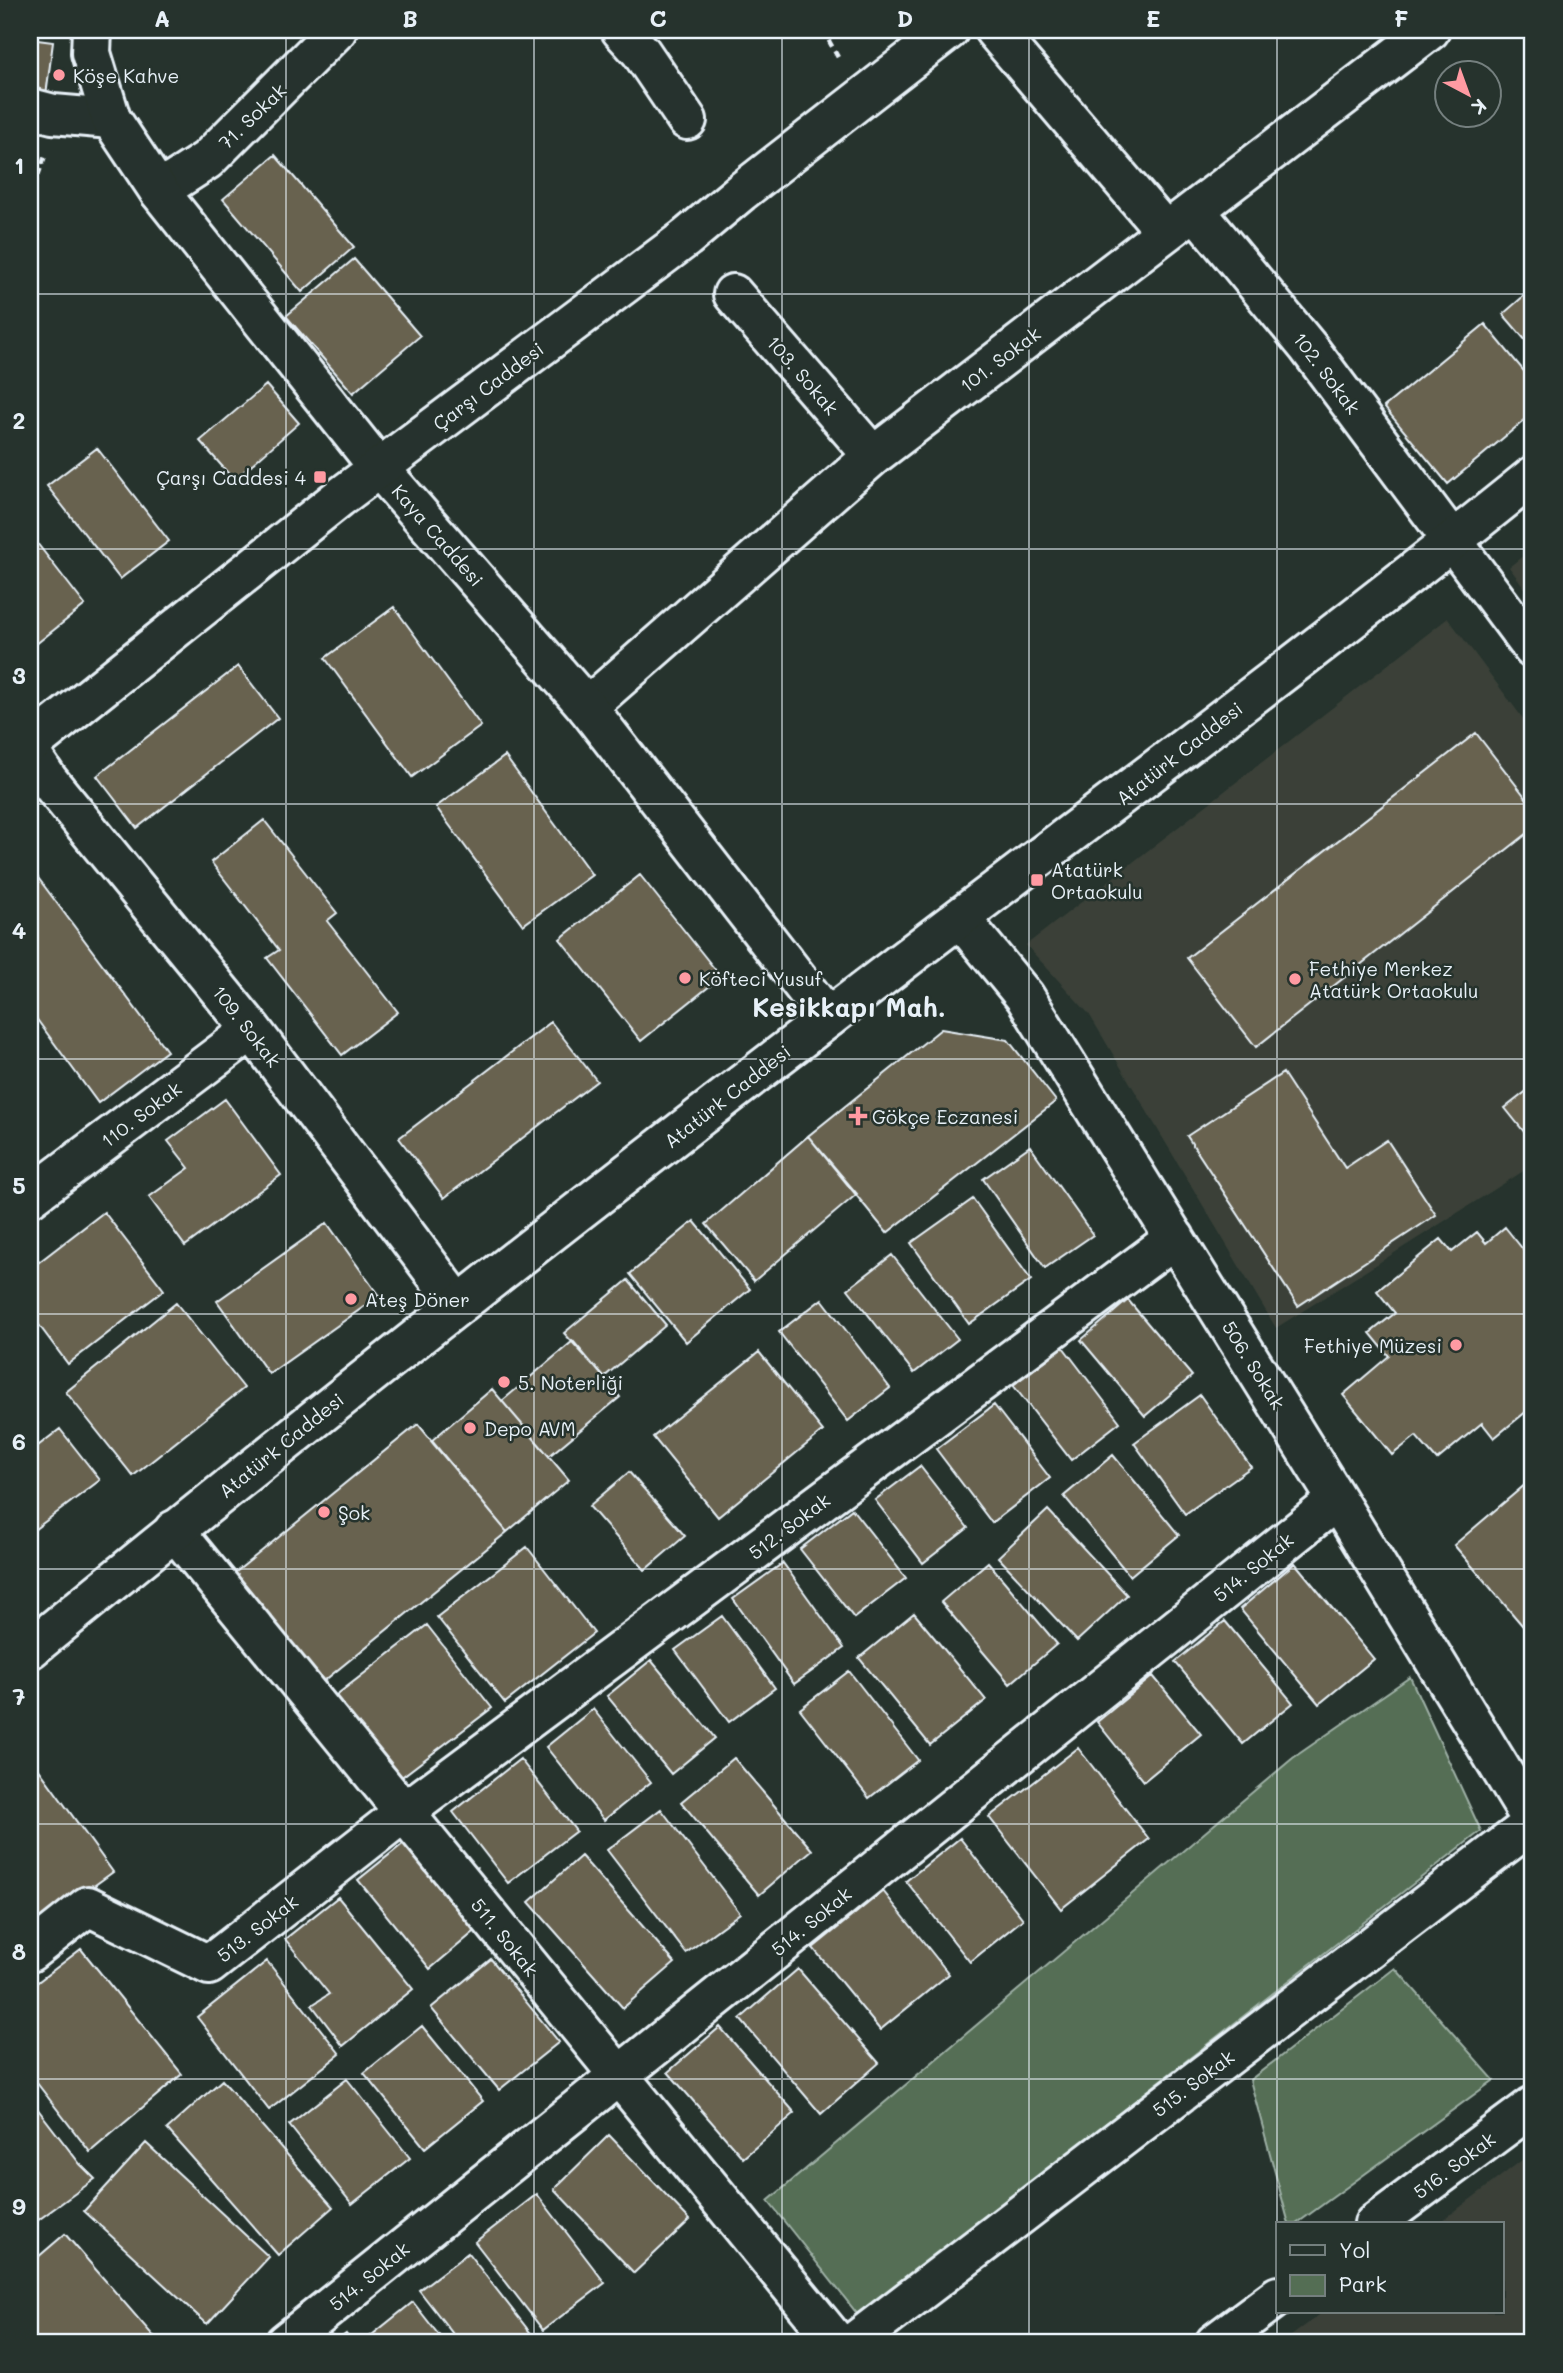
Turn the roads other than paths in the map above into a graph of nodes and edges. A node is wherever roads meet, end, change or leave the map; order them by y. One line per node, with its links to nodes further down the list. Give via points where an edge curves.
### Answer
1 (92, 30): 8 (street, Kaya Caddesi, via 91,53)
2 (337, 30): 10 (street, 71. Sokak, via 206,160)
3 (621, 30): 9 (street)
4 (948, 30): 14 (street, Çarşı Caddesi, via 686,239)
5 (994, 30): 11 (street, 102. Sokak)
6 (1430, 30): 11 (street, 101. Sokak)
7 (30, 108): 8 (street)
8 (111, 119): 10 (street, Kaya Caddesi)
9 (687, 120)
10 (159, 191): 14 (street, Kaya Caddesi)
11 (1180, 221): 13 (street, 101. Sokak); 16 (street, 102. Sokak, via 1308,347)
12 (733, 294): 13 (street, 103. Sokak)
13 (873, 456): 18 (street, 101. Sokak)
14 (379, 467): 18 (street, Kaya Caddesi); 19 (street, Çarşı Caddesi)
15 (1533, 476): 16 (street, Atatürk Caddesi)
16 (1453, 541): 17 (street, 102. Sokak); 21 (street, Atatürk Caddesi)
17 (1533, 649)
18 (587, 708): 22 (street, Kaya Caddesi)
19 (30, 745)
20 (30, 753): 23 (street, 109. Sokak)
21 (960, 918): 22 (street, Atatürk Caddesi); 25 (street, 506. Sokak, via 1025,997)
22 (828, 1018): 26 (street, Atatürk Caddesi)
23 (253, 1030): 24 (street, 110. Sokak); 26 (street, 109. Sokak)
24 (30, 1197)
25 (1175, 1238): 27 (street, 506. Sokak); 30 (street, 512. Sokak)
26 (458, 1304): 28 (street, Atatürk Caddesi)
27 (1337, 1500): 31 (street, 506. Sokak); 33 (street, 514. Sokak)
28 (174, 1531): 29 (street, Atatürk Caddesi); 30 (street, 511. Sokak)
29 (30, 1649)
30 (403, 1813): 32 (street, 513. Sokak, via 209,1965 88,1906); 33 (street, 511. Sokak)
31 (1533, 1823): 39 (street, 515. Sokak)
32 (30, 1952)
33 (618, 2075): 37 (street, 514. Sokak); 38 (street, 511. Sokak)
34 (1533, 2106): 35 (street, 516. Sokak)
35 (1377, 2222)
36 (1276, 2297): 40 (street)
37 (285, 2343)
38 (837, 2343)
39 (853, 2343)
40 (1214, 2343)

